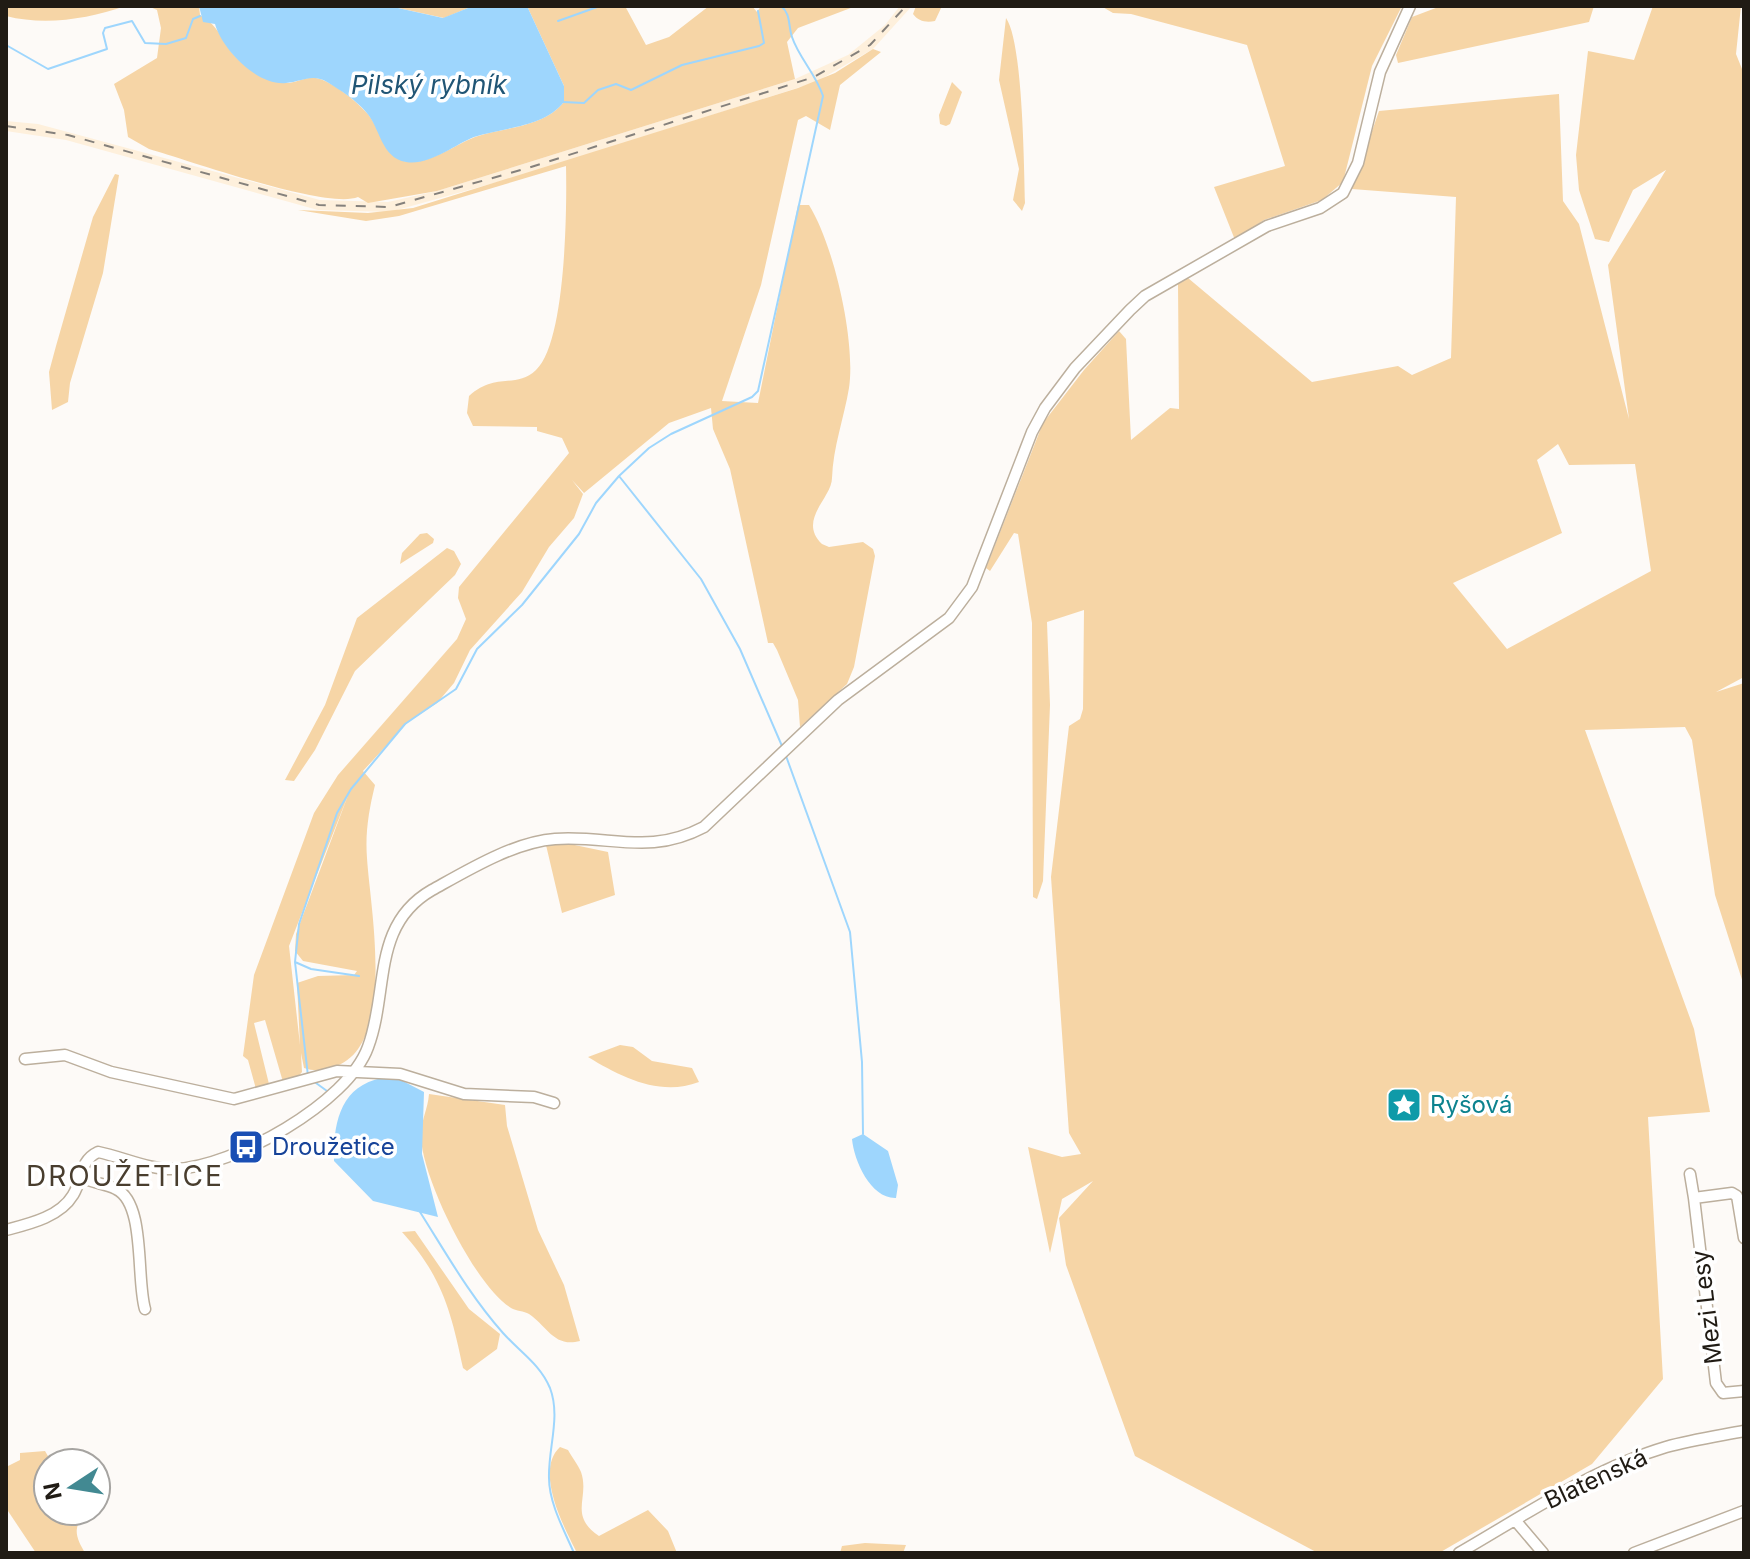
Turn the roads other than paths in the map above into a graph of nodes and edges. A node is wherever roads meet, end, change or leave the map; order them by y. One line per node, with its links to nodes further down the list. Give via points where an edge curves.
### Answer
1 (1410, 6): 3 (street, via 1380,72 1358,163 1343,193 1320,208 1267,226 1145,296 1094,347 1054,395 1032,432 972,587 949,618 838,700 704,827 647,845 558,838 532,843 415,902 392,932 370,1043)
2 (25, 1059): 3 (street, via 65,1055 111,1072 234,1099 337,1071)
3 (356, 1072): 4 (street, via 400,1074 464,1094); 6 (street, via 315,1111 239,1151 178,1169 98,1152 89,1156)
4 (554, 1103)
5 (1690, 1174): 7 (street, Mezi Lesy)
6 (79, 1176): 8 (street, via 64,1206); 10 (street, via 128,1198 136,1217)
7 (1694, 1198): 9 (street, Mezi Lesy, via 1737,1196); 11 (street, Mezi Lesy, via 1716,1383 1723,1393)
8 (6, 1230)
9 (1744, 1238)
10 (145, 1309)
11 (1744, 1391)
12 (1744, 1431): 14 (street, Blatenská, via 1634,1459)
13 (1744, 1511): 17 (street)
14 (1515, 1520): 15 (street, Blatenská); 16 (street)
15 (1459, 1553)
16 (1543, 1553)
17 (1634, 1553)

